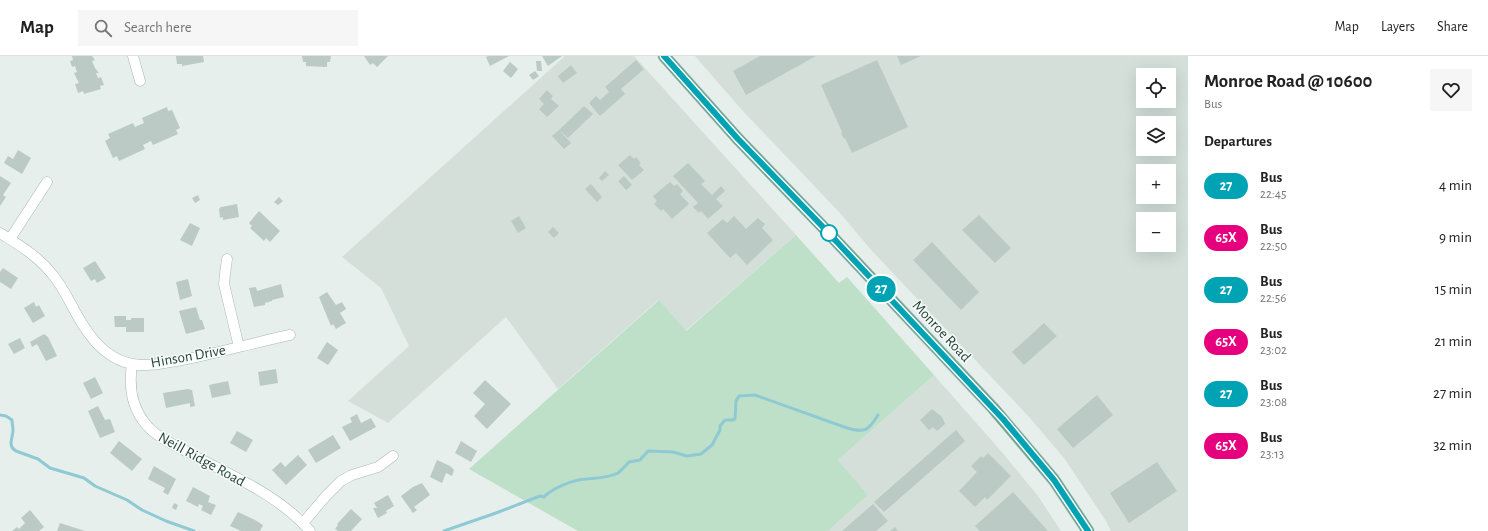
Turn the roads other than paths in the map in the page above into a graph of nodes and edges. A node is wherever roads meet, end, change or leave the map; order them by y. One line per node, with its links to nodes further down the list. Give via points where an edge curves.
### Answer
1 (133, 56): 3 (street)
2 (664, 56): 14 (main road, Monroe Road, via 738,139 1003,419 1054,480)
3 (140, 81)
4 (47, 182): 6 (street)
5 (0, 233): 6 (street, Hinson Drive)
6 (10, 239): 10 (street, Hinson Drive, via 36,256 53,274 84,327 98,345)
7 (227, 259): 9 (street, via 224,284)
8 (290, 335): 9 (street, Hinson Drive)
9 (239, 347): 10 (street, Hinson Drive, via 165,363)
10 (132, 364): 12 (street, Neill Ridge Road, via 130,382 134,404 149,428 171,443 269,496)
11 (393, 456): 12 (street, via 378,467 341,481)
12 (303, 523): 13 (street, Neill Ridge Road)
13 (310, 531)
14 (1088, 531)

